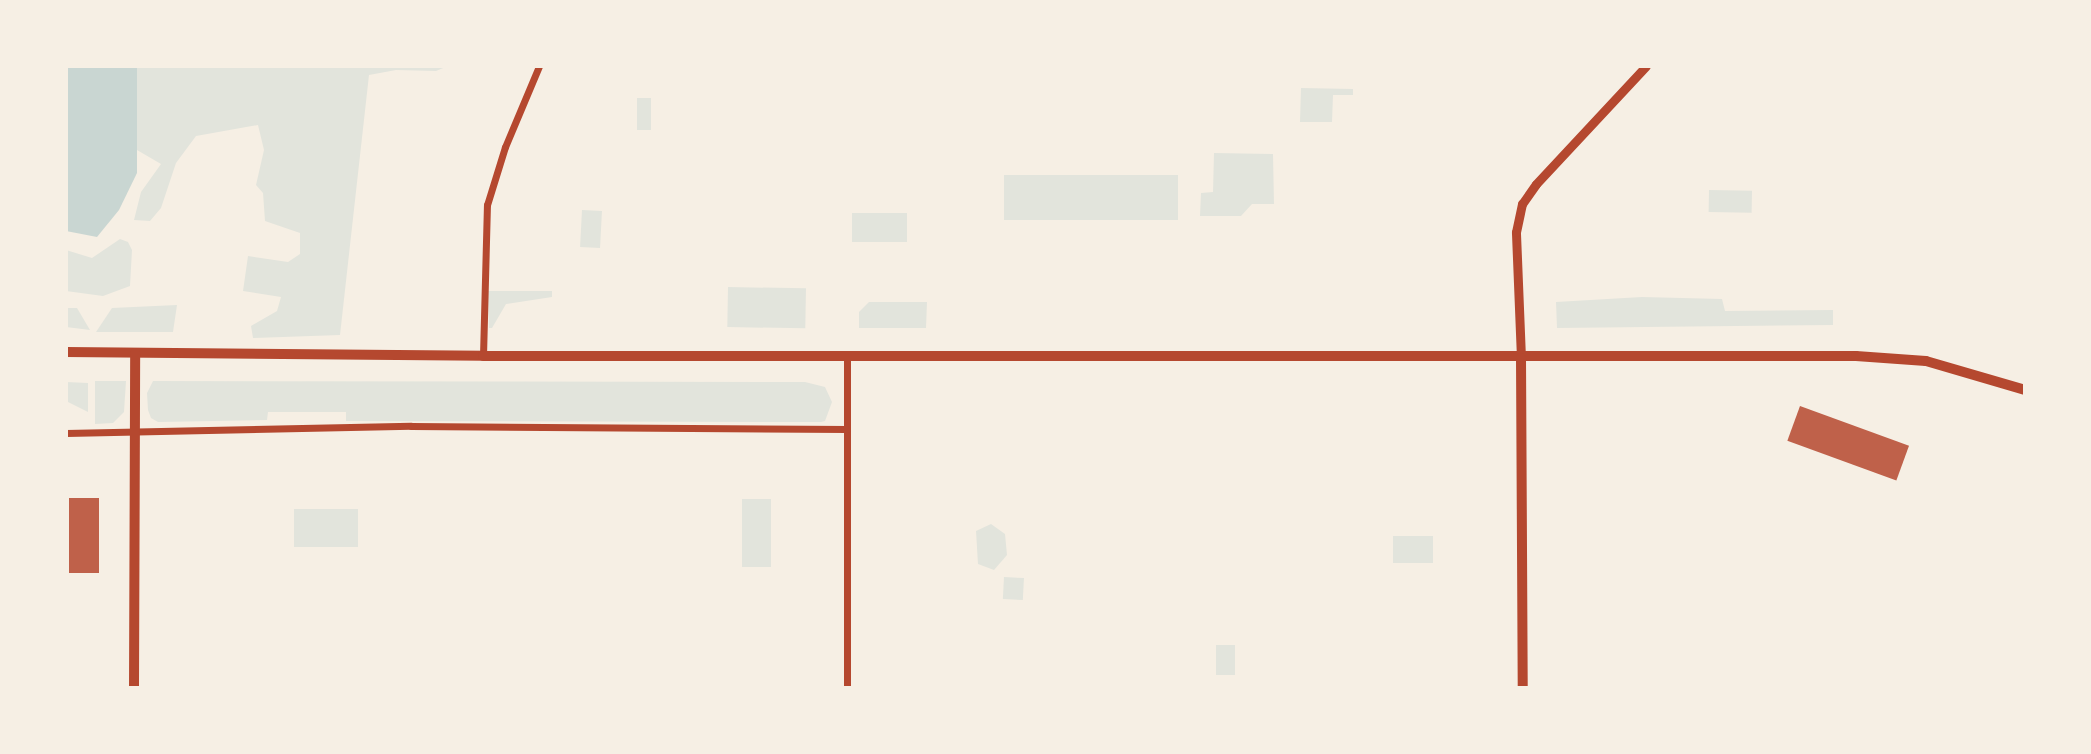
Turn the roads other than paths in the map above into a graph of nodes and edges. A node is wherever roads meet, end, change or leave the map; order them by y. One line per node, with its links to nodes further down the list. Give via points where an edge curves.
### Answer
1 (539, 66): 6 (street, via 487,205)
2 (1646, 66): 7 (street, via 1522,204 1516,232)
3 (66, 352): 4 (main road)
4 (135, 353): 6 (main road); 10 (main road)
5 (847, 354): 6 (main road); 7 (main road); 9 (street)
6 (483, 356)
7 (1521, 358): 8 (main road, via 1888,357 1926,361); 14 (main road)
8 (2025, 390)
9 (847, 429): 10 (street, via 411,426); 13 (street)
10 (135, 432): 11 (street); 12 (main road)
11 (66, 433)
12 (134, 688)
13 (847, 688)
14 (1523, 688)

